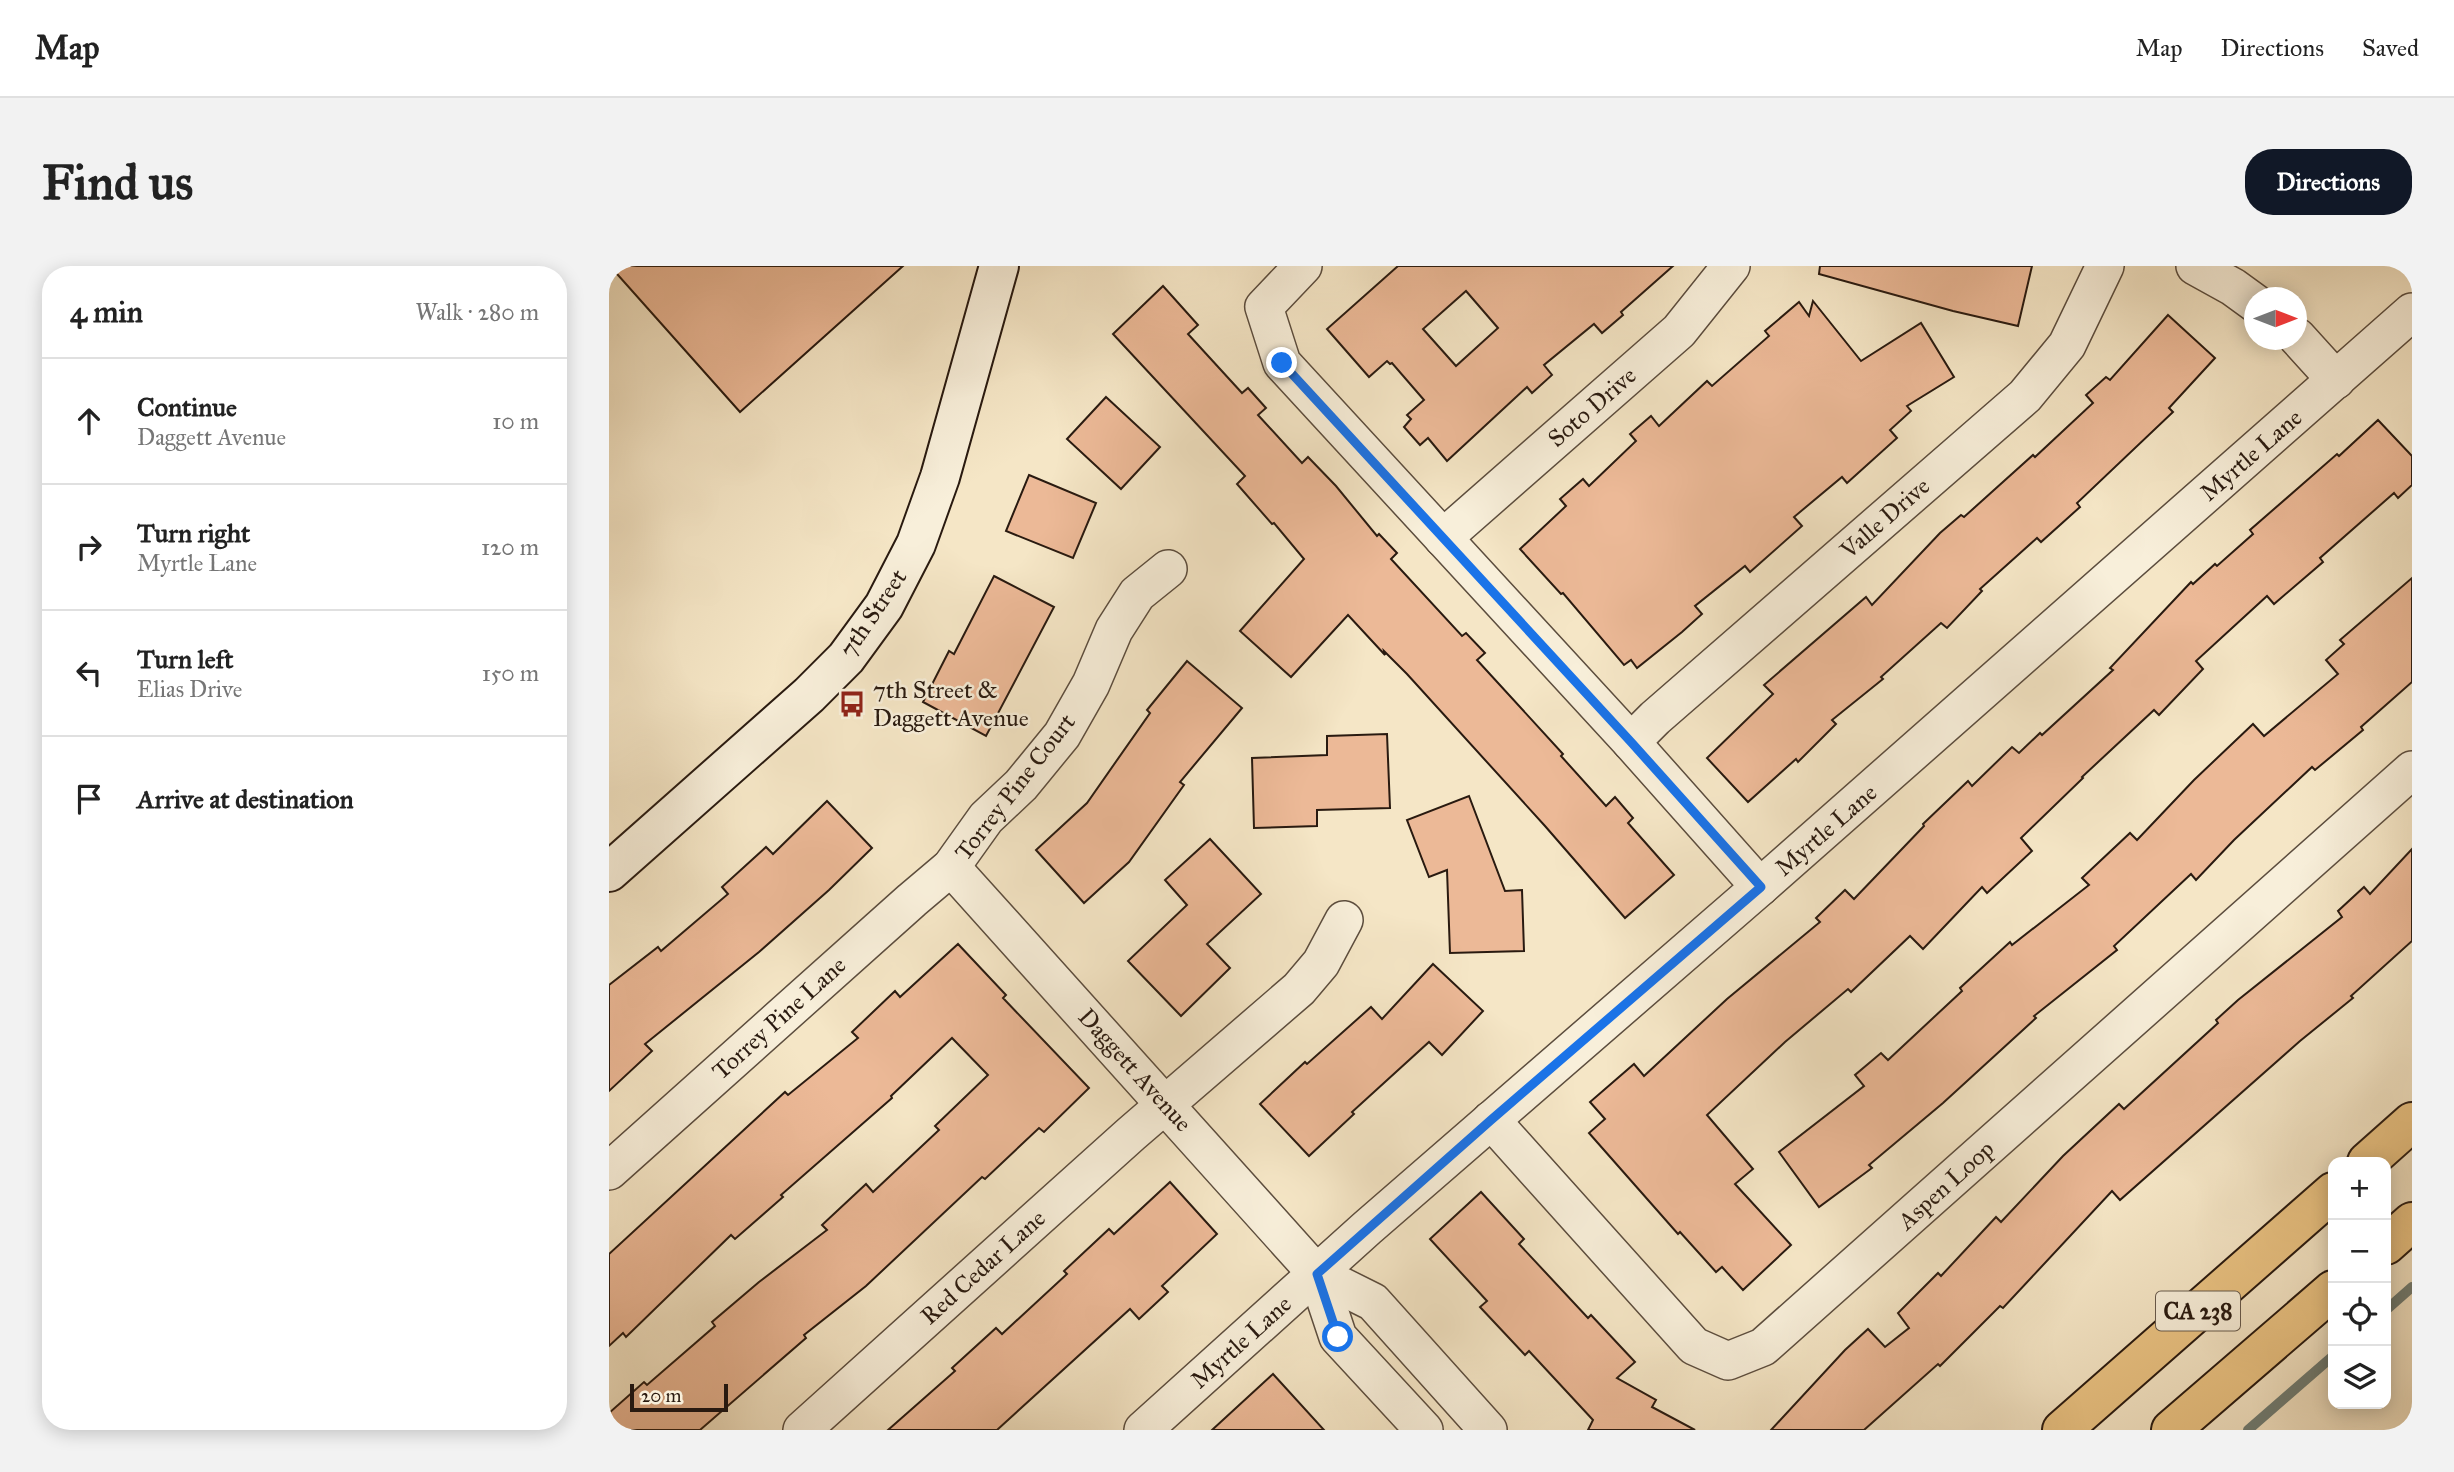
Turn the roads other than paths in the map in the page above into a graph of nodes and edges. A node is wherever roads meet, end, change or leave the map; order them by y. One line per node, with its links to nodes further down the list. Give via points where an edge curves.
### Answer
1 (999, 266): 15 (street, 7th Street, via 940,477 916,544 884,606 846,657 809,695)
2 (1303, 266): 10 (street, via 1264,307 1282,363)
3 (1731, 266): 10 (street, Soto Drive, via 1679,331)
4 (2105, 266): 12 (street, Valle Drive, via 2067,345 2025,396)
5 (2195, 266): 6 (street)
6 (2244, 295)
7 (2412, 312): 9 (street, Myrtle Lane)
8 (2307, 348): 9 (street)
9 (2336, 380): 16 (street, Myrtle Lane)
10 (1443, 538): 12 (street)
11 (1168, 569): 14 (street, Torrey Pine Court, via 1137,594 1114,630 1062,735 1021,785 986,818)
12 (1631, 742): 16 (street)
13 (2412, 770): 19 (street, Aspen Loop, via 1763,1348 1728,1361 1694,1346)
14 (951, 867): 18 (street, Daggett Avenue); 22 (street, Torrey Pine Lane)
15 (609, 872)
16 (1761, 887): 19 (street, Myrtle Lane)
17 (1344, 920): 18 (street, Red Cedar Lane, via 1321,962 1299,989)
18 (1166, 1105): 26 (street, Daggett Avenue); 28 (street, Red Cedar Lane)
19 (1491, 1120): 26 (street, Myrtle Lane)
20 (2412, 1122): 21 (main road)
21 (2373, 1157)
22 (609, 1171)
23 (2328, 1196): 32 (main road, CA 238)
24 (2412, 1222): 25 (main road)
25 (2391, 1241)
26 (1317, 1274): 29 (street, Myrtle Lane); 30 (street, Daggett Avenue, via 1338,1337); 31 (street, Daggett Avenue, via 1373,1302)
27 (2328, 1294): 33 (main road, CA 238)
28 (802, 1430)
29 (1143, 1430)
30 (1424, 1430)
31 (1488, 1430)
32 (2063, 1430)
33 (2171, 1430)

